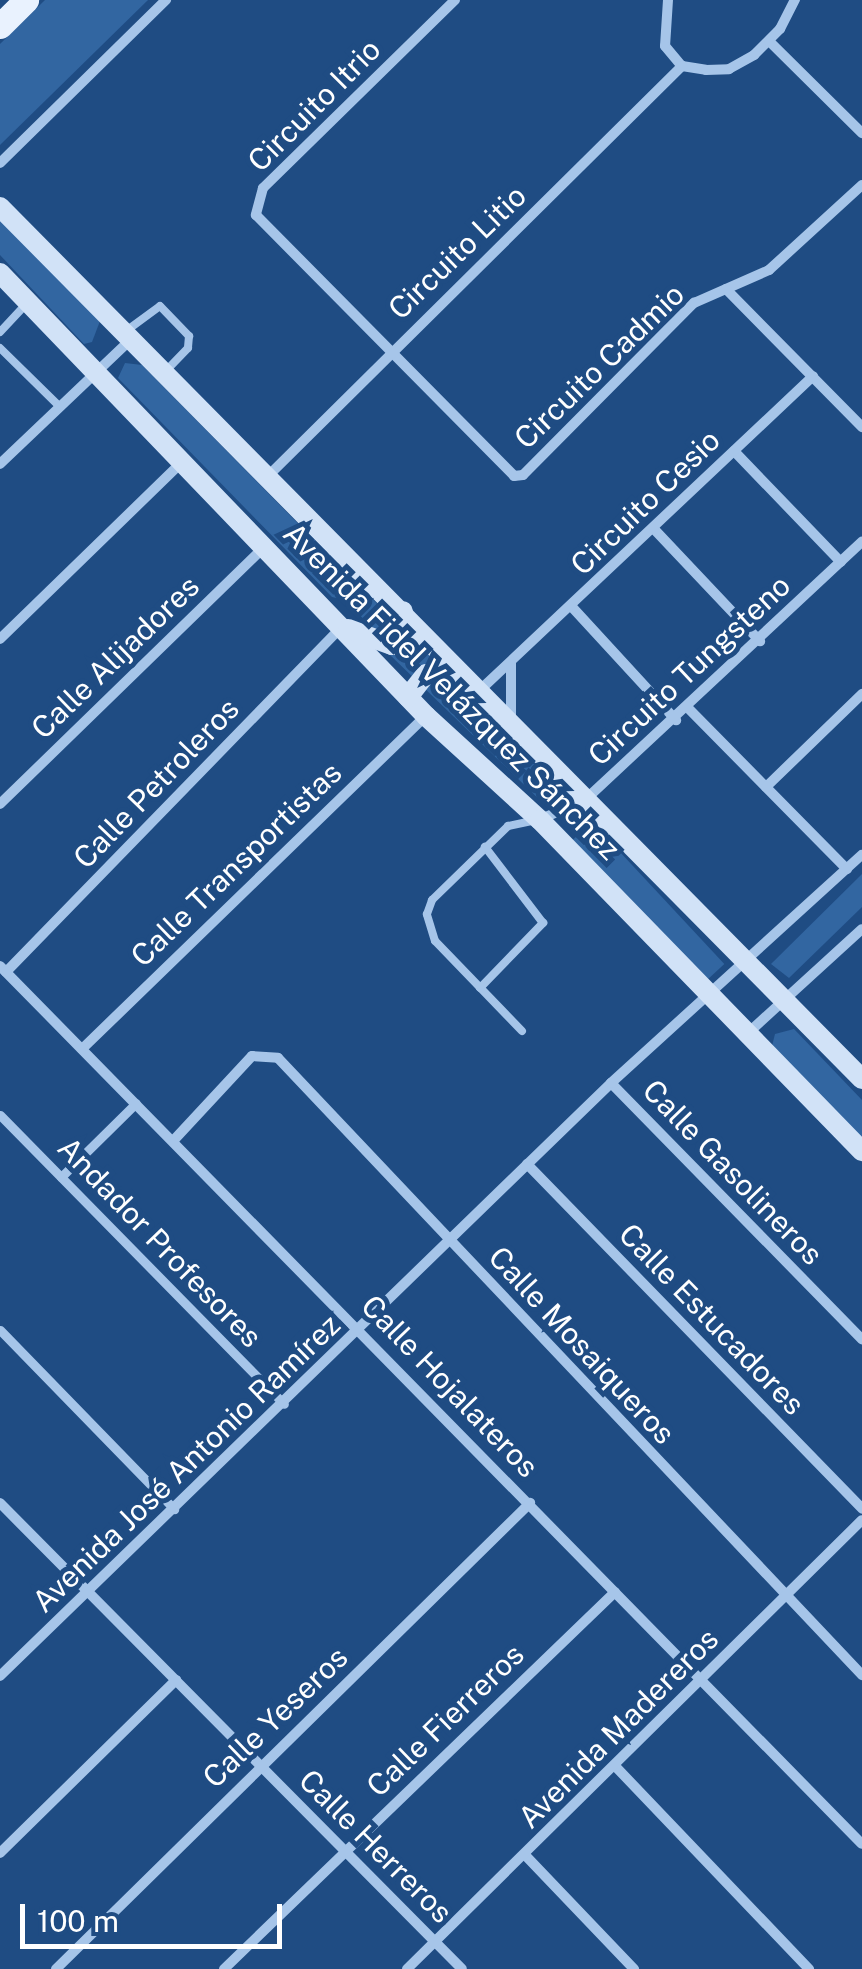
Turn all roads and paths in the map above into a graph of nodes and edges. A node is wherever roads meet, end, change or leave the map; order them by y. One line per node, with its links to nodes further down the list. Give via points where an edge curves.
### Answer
1 (26, 0): 6 (main road)
2 (166, 0): 10 (street)
3 (455, 0): 19 (street, Circuito Itrio, via 263,188 255,207 260,222)
4 (668, 0): 8 (street, via 666,46)
5 (795, 0): 7 (street)
6 (0, 26)
7 (769, 41): 8 (street, via 729,69); 9 (street)
8 (682, 66): 19 (street, Circuito Litio)
9 (862, 133)
10 (0, 163)
11 (862, 185): 14 (street, Circuito Cadmio, via 780,262)
12 (0, 207): 17 (main road, Avenida Fidel Velázquez Sánchez)
13 (0, 273): 15 (main road, Avenida Fidel Velázquez Sánchez)
14 (726, 289): 19 (street, Circuito Cadmio, via 694,303 522,475 514,476); 22 (street)
15 (28, 301): 16 (lane); 20 (main road, Avenida Fidel Velázquez Sánchez)
16 (0, 332)
17 (127, 336): 20 (street); 21 (main road, Avenida Fidel Velázquez Sánchez); 21 (lane, via 149,309 160,306 190,343)
18 (0, 348): 23 (lane)
19 (391, 352): 28 (street, Circuito Litio)
20 (96, 370): 23 (street); 26 (main road, Avenida Fidel Velázquez Sánchez)
21 (165, 372): 28 (main road, Avenida Fidel Velázquez Sánchez)
22 (812, 376): 24 (street); 25 (street, Circuito Cesio)
23 (59, 406): 27 (street)
24 (862, 427)
25 (734, 451): 29 (street, Circuito Cesio); 32 (street)
26 (184, 461): 31 (main road, Avenida Fidel Velázquez Sánchez); 36 (street)
27 (0, 464)
28 (268, 476): 34 (main road, Avenida Fidel Velázquez Sánchez)
29 (653, 528): 33 (street, Circuito Cesio); 37 (street)
30 (862, 542): 32 (street, Circuito Tungsteno)
31 (266, 546): 35 (main road, Avenida Fidel Velázquez Sánchez); 49 (street, Calle Alijadores)
32 (841, 562): 37 (street, Circuito Tungsteno)
33 (572, 607): 38 (street, Circuito Cesio); 45 (street)
34 (403, 612): 35 (main road, via 406,637 392,644); 39 (main road, Avenida Fidel Velázquez Sánchez)
35 (341, 628): 42 (main road, Avenida Fidel Velázquez Sánchez); 56 (street, Calle Petroleros)
36 (0, 639)
37 (760, 641): 43 (street, Circuito Tungsteno)
38 (511, 662): 40 (street, Circuito Cesio); 46 (street)
39 (460, 674): 40 (main road, Avenida Fidel Velázquez Sánchez); 42 (main road, via 426,674)
40 (477, 692): 46 (main road, Avenida Fidel Velázquez Sánchez)
41 (862, 694): 47 (street)
42 (408, 697): 44 (main road, Avenida Fidel Velázquez Sánchez)
43 (689, 709): 45 (street, Circuito Tungsteno); 47 (street)
44 (426, 716): 50 (main road, Avenida Fidel Velázquez Sánchez); 62 (street, Calle Transportistas)
45 (676, 720): 48 (street, Circuito Tungsteno)
46 (511, 724): 48 (main road, Avenida Fidel Velázquez Sánchez)
47 (766, 787): 53 (street)
48 (585, 800): 50 (street, Circuito Tungsteno); 55 (main road, Avenida Fidel Velázquez Sánchez)
49 (0, 804)
50 (540, 820): 51 (lane, via 508,826); 58 (main road, Avenida Fidel Velázquez Sánchez)
51 (485, 848): 57 (lane, via 432,900 428,914 436,942); 57 (lane, via 543,922)
52 (862, 854): 53 (street, Avenida José Antonio Ramírez)
53 (847, 870): 55 (street, Avenida José Antonio Ramírez)
54 (862, 929): 59 (street)
55 (746, 962): 58 (street, Avenida José Antonio Ramírez); 59 (main road, Avenida Fidel Velázquez Sánchez)
56 (3, 969): 62 (street, Calle Hojalateros)
57 (480, 988): 60 (lane)
58 (707, 992): 61 (main road, Avenida Fidel Velázquez Sánchez); 64 (street, Avenida José Antonio Ramírez)
59 (788, 1000): 61 (street); 63 (main road, Avenida Fidel Velázquez Sánchez)
60 (522, 1031)
61 (747, 1034): 68 (main road, Avenida Fidel Velázquez Sánchez)
62 (82, 1049): 65 (street, Calle Hojalateros)
63 (862, 1079)
64 (611, 1083): 69 (street, Avenida José Antonio Ramírez); 74 (street, Calle Gasolineros)
65 (136, 1103): 67 (street, Calle Hojalateros); 70 (street)
66 (0, 1115): 70 (street, Andador Profesores)
67 (173, 1140): 71 (street, Calle Mosaiqueros, via 252,1056 264,1052 278,1058); 73 (street, Calle Hojalateros)
68 (862, 1151)
69 (527, 1164): 71 (street, Avenida José Antonio Ramírez); 79 (street, Calle Estucadores)
70 (61, 1178): 75 (street, Andador Profesores)
71 (450, 1242): 73 (street, Avenida José Antonio Ramírez); 83 (street, Calle Mosaiqueros)
72 (0, 1330): 78 (street)
73 (361, 1330): 75 (street, Avenida José Antonio Ramírez); 77 (street, Calle Hojalateros)
74 (862, 1339)
75 (284, 1404): 78 (street, Avenida José Antonio Ramírez)
76 (0, 1503): 81 (street, Calle Herreros)
77 (530, 1503): 82 (street, Calle Hojalateros); 88 (street, Calle Yeseros)
78 (174, 1509): 81 (street, Avenida José Antonio Ramírez)
79 (862, 1509)
80 (862, 1520): 83 (street, Avenida Madereros)
81 (88, 1591): 85 (street, Avenida José Antonio Ramírez); 87 (street, Calle Herreros)
82 (614, 1592): 86 (street, Calle Hojalateros); 91 (street, Calle Fierreros)
83 (785, 1598): 84 (street, Calle Mosaiqueros); 86 (street, Avenida Madereros)
84 (862, 1675)
85 (0, 1676)
86 (703, 1678): 89 (street, Avenida Madereros); 90 (street, Calle Hojalateros)
87 (176, 1680): 88 (street, Calle Herreros); 92 (street)
88 (260, 1766): 91 (street, Calle Herreros); 95 (street, Calle Yeseros)
89 (614, 1766): 93 (street, Avenida Madereros); 100 (street)
90 (862, 1844)
91 (345, 1851): 94 (street, Calle Herreros); 96 (street, Calle Fierreros)
92 (0, 1853)
93 (525, 1855): 94 (street, Avenida Madereros); 99 (street)
94 (436, 1941): 97 (street, Avenida Madereros); 98 (street, Calle Herreros)
95 (56, 1969)
96 (224, 1969)
97 (408, 1969)
98 (462, 1969)
99 (634, 1969)
100 (809, 1969)

